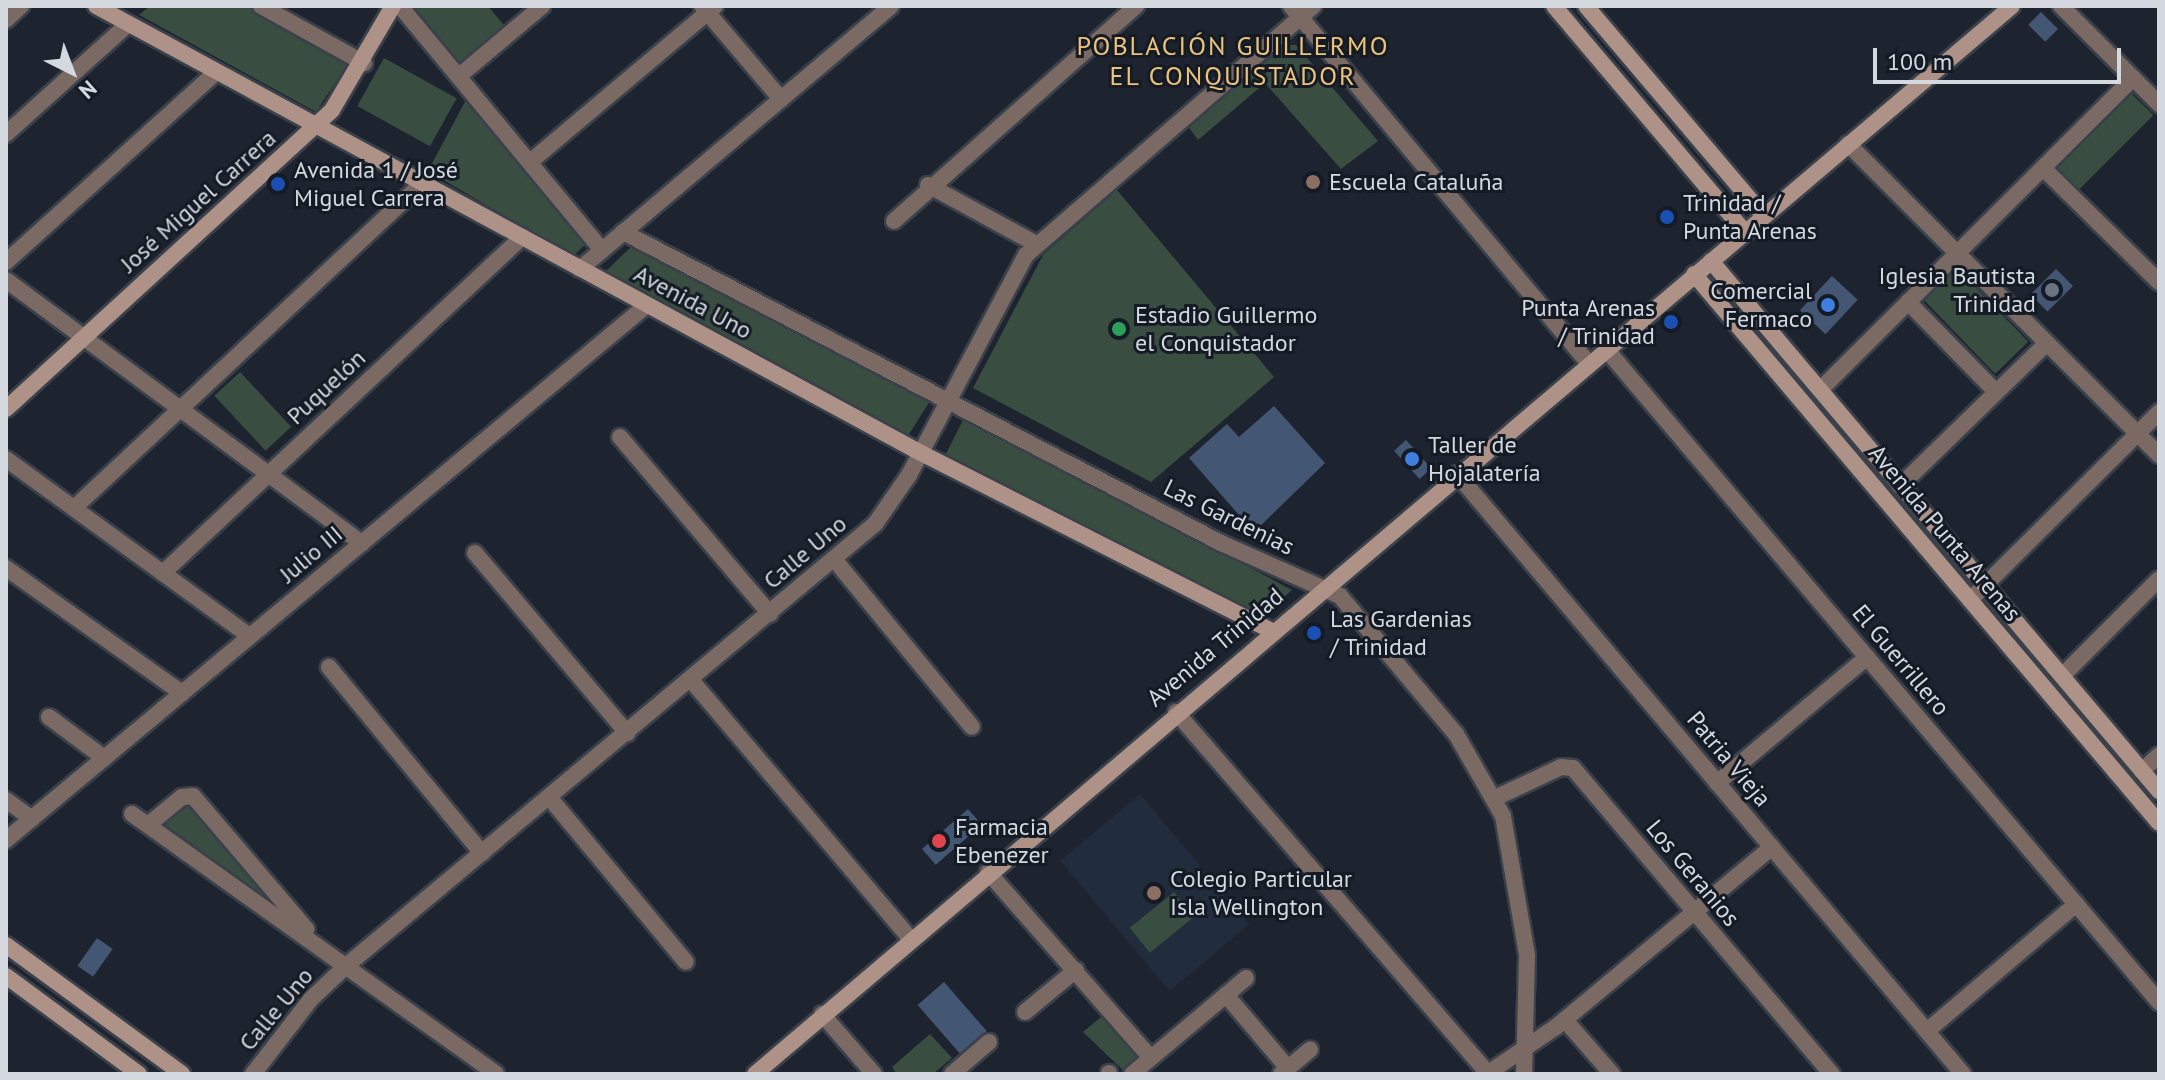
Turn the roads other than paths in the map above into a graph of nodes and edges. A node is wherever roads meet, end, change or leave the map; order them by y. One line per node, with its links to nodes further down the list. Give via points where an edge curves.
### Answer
1 (21, 6): 16 (street)
2 (96, 6): 17 (main road, Avenida Uno)
3 (261, 6): 18 (street)
4 (393, 6): 18 (main road, José Miguel Carrera)
5 (400, 6): 20 (street)
6 (542, 6): 20 (street)
7 (891, 6): 22 (street)
8 (1136, 6): 30 (street)
9 (1313, 6): 15 (street, Calle Uno)
10 (1554, 6): 34 (main road)
11 (1586, 6): 31 (main road)
12 (2012, 6): 26 (main road, Avenida Trinidad)
13 (2061, 6): 21 (street)
14 (708, 8): 22 (street); 27 (street)
15 (1294, 13): 36 (street, Calle Uno); 50 (street)
16 (6, 20)
17 (128, 24): 19 (main road, Avenida Uno); 25 (street)
18 (364, 63): 24 (main road, José Miguel Carrera)
19 (216, 72): 24 (main road, Avenida Uno); 40 (street)
20 (459, 76): 27 (street)
21 (2133, 78): 23 (street); 28 (street)
22 (781, 99): 33 (street)
23 (2159, 104)
24 (316, 126): 29 (main road, Avenida Uno); 47 (main road, José Miguel Carrera)
25 (6, 134)
26 (1848, 144): 31 (main road, Avenida Trinidad); 38 (street)
27 (530, 162): 37 (street)
28 (2043, 168): 38 (street); 44 (street)
29 (422, 183): 35 (main road, Avenida Uno); 55 (street)
30 (928, 185): 32 (street); 36 (street)
31 (1764, 216): 34 (main road, Avenida Trinidad)
32 (894, 221)
33 (623, 232): 37 (street); 53 (street, Las Gardenias)
34 (1745, 232): 39 (main road, Avenida Trinidad)
35 (522, 237): 41 (main road, Avenida Uno); 62 (street, Puquelón)
36 (1036, 244): 53 (street, Calle Uno, via 1017,266)
37 (602, 250): 41 (street)
38 (1957, 253): 45 (street); 48 (street)
39 (1711, 261): 42 (main road, Avenida Trinidad); 51 (main road)
40 (6, 262)
41 (580, 269): 46 (main road, Avenida Uno)
42 (1694, 274): 49 (main road, Avenida Trinidad); 74 (main road, Avenida Punta Arenas)
43 (6, 280): 47 (street)
44 (2159, 282)
45 (1908, 302): 51 (street); 52 (street)
46 (647, 305): 59 (main road, Avenida Uno); 66 (street, Julio III)
47 (84, 338): 54 (main road, José Miguel Carrera); 55 (street)
48 (2047, 343): 52 (street); 57 (street)
49 (1606, 349): 50 (main road, Avenida Trinidad); 78 (street, El Guerrillero)
50 (1588, 363): 63 (main road, Avenida Trinidad)
51 (1820, 390): 64 (main road)
52 (1996, 392): 64 (street)
53 (947, 400): 59 (street, Calle Uno); 72 (street, Las Gardenias, via 1250,557)
54 (8, 404)
55 (180, 409): 62 (street); 65 (street)
56 (2159, 412): 57 (street)
57 (2138, 434): 60 (street); 73 (street)
58 (620, 437): 75 (street)
59 (921, 453): 68 (street, Calle Uno, via 884,515); 76 (main road, Avenida Uno)
60 (2159, 455)
61 (6, 459): 65 (street)
62 (268, 473): 66 (street); 70 (street, Puquelón)
63 (1457, 474): 72 (main road, Avenida Trinidad); 90 (street, Patria Vieja)
64 (1900, 486): 73 (main road)
65 (74, 508): 70 (street)
66 (362, 543): 77 (street, Julio III)
67 (475, 553): 86 (street)
68 (834, 559): 75 (street, Calle Uno); 85 (street)
69 (6, 568): 82 (street)
70 (163, 573): 77 (street)
71 (2159, 579): 80 (street)
72 (1326, 585): 76 (main road, Avenida Trinidad); 93 (street, Las Gardenias, via 1450,726)
73 (1985, 586): 74 (street); 80 (main road)
74 (1970, 600): 97 (main road, Avenida Punta Arenas)
75 (770, 614): 81 (street, Calle Uno)
76 (1272, 631): 83 (main road, Avenida Trinidad)
77 (250, 636): 82 (street, Julio III)
78 (1867, 657): 90 (street); 103 (street, El Guerrillero)
79 (329, 667): 101 (street)
80 (2062, 676): 89 (main road)
81 (691, 680): 86 (street, Calle Uno); 105 (street)
82 (182, 693): 88 (street, Julio III)
83 (1176, 712): 102 (main road, Avenida Trinidad); 124 (street)
84 (49, 717): 88 (street)
85 (972, 727)
86 (627, 733): 92 (street, Calle Uno)
87 (2159, 755): 89 (street)
88 (104, 758): 96 (street, Julio III)
89 (2142, 771): 91 (main road)
90 (1717, 783): 100 (street, Patria Vieja)
91 (2159, 791)
92 (549, 797): 101 (street, Calle Uno); 108 (street)
93 (1495, 798): 104 (street, Los Geranios, via 1561,767 1573,768); 120 (street, Las Gardenias, via 1514,855 1524,915)
94 (6, 800): 96 (street)
95 (132, 814): 98 (street)
96 (32, 819): 99 (street, Julio III)
97 (2159, 823)
98 (148, 825): 107 (street); 107 (street, via 182,797 193,796)
99 (6, 840)
100 (1772, 847): 104 (street); 118 (street, Patria Vieja)
101 (482, 853): 109 (street, Calle Uno)
102 (988, 872): 105 (main road, Avenida Trinidad); 110 (street)
103 (2076, 904): 114 (street, El Guerrillero); 118 (street)
104 (1694, 912): 117 (street); 135 (street, Los Geranios)
105 (911, 939): 116 (main road, Avenida Trinidad)
106 (6, 945): 126 (main road)
107 (322, 949): 109 (street)
108 (686, 962)
109 (346, 966): 127 (street, Calle Uno, via 311,999); 128 (street)
110 (1076, 970): 115 (street); 122 (street)
111 (6, 976): 125 (main road)
112 (1246, 978): 113 (street)
113 (1226, 995): 122 (street); 123 (street)
114 (2159, 1002)
115 (1025, 1012)
116 (822, 1014): 129 (main road, Avenida Trinidad); 130 (street)
117 (1565, 1020): 120 (street); 134 (street)
118 (1927, 1031): 136 (street, Patria Vieja)
119 (989, 1042): 131 (street)
120 (1527, 1048): 124 (street); 133 (street, Las Gardenias)
121 (1310, 1050): 123 (street)
122 (1151, 1058): 132 (street)
123 (1284, 1071)
124 (1494, 1073)
125 (139, 1074)
126 (182, 1074)
127 (253, 1074)
128 (496, 1074)
129 (755, 1074)
130 (874, 1074)
131 (952, 1074)
132 (1132, 1074)
133 (1524, 1074)
134 (1612, 1074)
135 (1832, 1074)
136 (1963, 1074)

